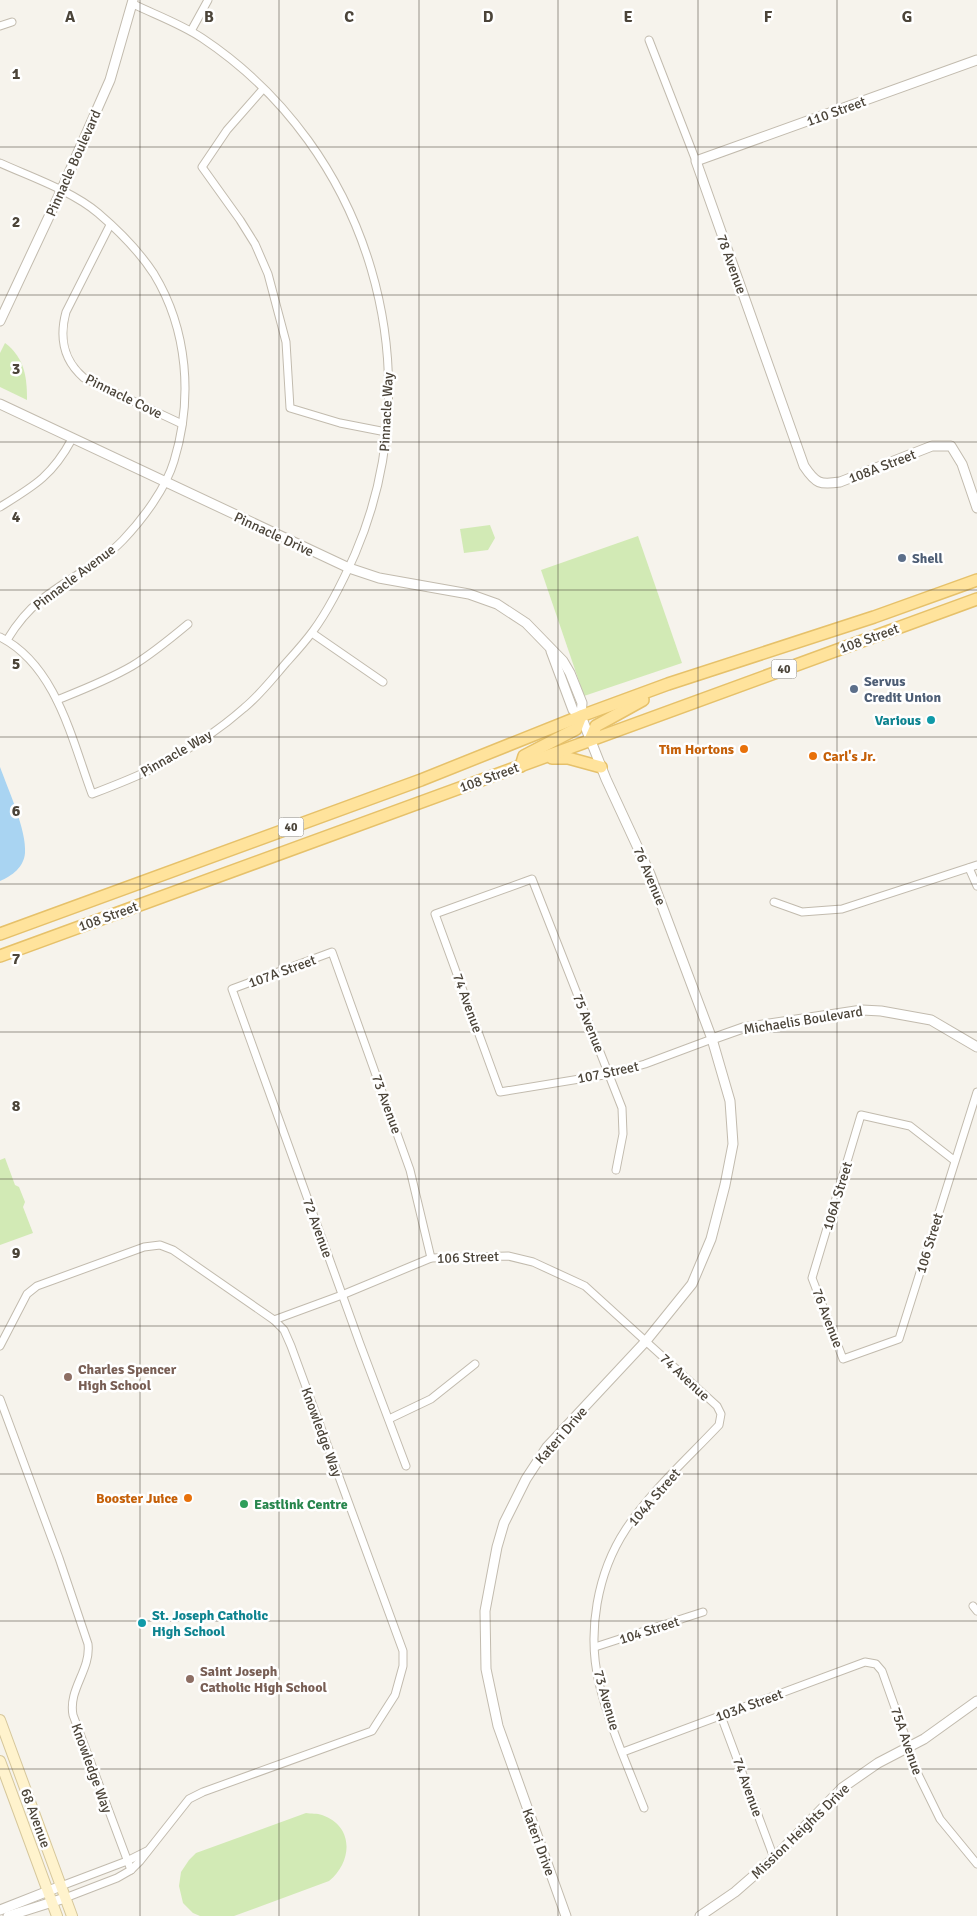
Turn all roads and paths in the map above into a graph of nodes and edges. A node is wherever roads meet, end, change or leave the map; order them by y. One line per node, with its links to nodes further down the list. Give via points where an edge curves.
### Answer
1 (208, 0): 5 (street)
2 (133, 2): 5 (street, Pinnacle Way); 11 (street, Pinnacle Boulevard, via 110,80)
3 (12, 22): 4 (street)
4 (0, 26)
5 (191, 31): 8 (street, Pinnacle Way, via 225,54)
6 (649, 40): 9 (street, 78 Avenue)
7 (977, 60): 9 (street, 110 Street)
8 (263, 89): 16 (street, Pinnacle Way, via 288,114 325,163 362,240 384,324 389,396); 16 (street, via 227,130 202,167 255,244 268,274 286,342 290,408)
9 (696, 161): 19 (street, 78 Avenue, via 804,466 813,480)
10 (0, 163): 11 (street, Pinnacle Avenue)
11 (61, 192): 12 (street, Pinnacle Avenue, via 90,207); 13 (street, Pinnacle Boulevard)
12 (110, 225): 15 (street, Pinnacle Avenue, via 154,275 171,311 184,360); 15 (street, Pinnacle Cove, via 66,312 63,344 74,370 84,378)
13 (0, 321)
14 (0, 404): 17 (street, Pinnacle Drive)
15 (182, 424): 18 (street, Pinnacle Avenue, via 174,462)
16 (386, 432): 22 (street, Pinnacle Way, via 377,490 366,527)
17 (72, 439): 18 (street, Pinnacle Drive); 20 (street, via 46,476)
18 (165, 482): 22 (street, Pinnacle Drive); 27 (street, Pinnacle Avenue, via 143,517 123,540 99,562 40,600)
19 (820, 482): 21 (street, 108A Street, via 825,485 840,482 932,446 951,446 962,464)
20 (0, 507)
21 (977, 508)
22 (348, 568): 26 (street, Pinnacle Way); 31 (street, Pinnacle Drive, via 364,574 455,591 506,609 549,646 573,710)
23 (977, 580): 28 (main road, 108 Street / 40, via 864,621)
24 (977, 599): 32 (main road, 108 Street / 40)
25 (188, 624): 30 (street, via 133,666)
26 (312, 632): 29 (street); 30 (street, Pinnacle Way, via 245,708 205,738 154,768 92,794)
27 (4, 638): 30 (street, via 40,670)
28 (691, 677): 31 (main road, 108 Street / 40); 32 (main road, via 596,726)
29 (383, 682)
30 (57, 700)
31 (581, 716): 32 (street, 76 Avenue); 33 (main road, via 576,729 524,756); 40 (main road, 108 Street / 40, via 421,780)
32 (590, 740): 33 (main road, 108 Street / 40); 34 (street, 76 Avenue)
33 (521, 766): 34 (main road, via 555,757); 42 (main road, 108 Street / 40)
34 (601, 767): 44 (street, 76 Avenue, via 650,874)
35 (977, 865): 36 (street)
36 (968, 868): 37 (street); 38 (street, via 842,909 802,912)
37 (977, 886)
38 (774, 902)
39 (435, 914): 46 (street, 75 Avenue, via 532,879); 47 (street, 74 Avenue)
40 (0, 934)
41 (332, 952): 43 (street, 107A Street); 51 (street, 73 Avenue, via 410,1170)
42 (0, 956)
43 (232, 989): 53 (street, 72 Avenue)
44 (712, 1039): 45 (street, Michaelis Boulevard, via 743,1028 862,1010 931,1020); 46 (street, 107 Street); 55 (street, Kateri Drive, via 730,1101 733,1144 725,1185 711,1240 692,1284)
45 (977, 1048)
46 (610, 1074): 47 (street, 107 Street); 50 (street, 75 Avenue, via 622,1108 624,1134)
47 (500, 1092)
48 (977, 1092): 49 (street, 106 Street)
49 (954, 1161): 52 (street, 106A Street, via 910,1126 861,1115); 57 (street, 106 Street, via 899,1339)
50 (616, 1170)
51 (431, 1258): 53 (street, 106 Street); 55 (street, 106 Street, via 508,1256 533,1262 585,1286)
52 (812, 1278): 57 (street, 76 Avenue)
53 (342, 1295): 54 (street, 106 Street); 63 (street, 72 Avenue)
54 (274, 1320): 56 (street, Knowledge Way, via 174,1250 160,1245 144,1247 37,1286 27,1294); 76 (street, Knowledge Way, via 284,1330 291,1346 403,1651 403,1666 395,1695 372,1731 203,1792 189,1800)
55 (646, 1341): 61 (street, 74 Avenue, via 717,1406); 89 (street, Kateri Drive, via 547,1447 526,1479 504,1523 485,1611 486,1669 498,1726)
56 (0, 1346)
57 (843, 1359)
58 (475, 1364): 63 (street, via 432,1398)
59 (0, 1399): 62 (street, Knowledge Way)
60 (0, 1410): 62 (street, Knowledge Way)
61 (721, 1414): 65 (street, 104A Street, via 719,1425 651,1497 625,1530)
62 (8, 1419): 78 (street, Knowledge Way, via 88,1644 89,1654 71,1705)
63 (389, 1419): 64 (street, 72 Avenue)
64 (406, 1466)
65 (600, 1588): 67 (street, 73 Avenue)
66 (703, 1612): 67 (street, 104 Street)
67 (595, 1647): 73 (street, 73 Avenue, via 600,1687)
68 (876, 1664): 70 (street, 103A Street, via 865,1662); 72 (street, 75A Avenue, via 882,1671)
69 (976, 1702): 72 (street, Mission Heights Drive)
70 (721, 1716): 73 (street, 103A Street); 77 (street, 74 Avenue)
71 (0, 1720): 81 (main road, 68 Avenue)
72 (909, 1747): 77 (street, Mission Heights Drive, via 878,1763 842,1788); 79 (street, 75A Avenue, via 912,1762 940,1819)
73 (623, 1752): 75 (street, 73 Avenue)
74 (0, 1761): 82 (main road, 68 Avenue)
75 (644, 1808)
76 (149, 1850): 78 (street, Knowledge Way); 80 (street, Knowledge Way)
77 (774, 1858): 90 (street, Mission Heights Drive, via 735,1892)
78 (127, 1861): 80 (street, Knowledge Way); 81 (street, Knowledge Way)
79 (977, 1864)
80 (131, 1870): 83 (street, Knowledge Way)
81 (61, 1886): 82 (street, Knowledge Way); 83 (main road, 68 Avenue)
82 (48, 1891): 84 (main road, 68 Avenue); 85 (street, Knowledge Way)
83 (65, 1898): 84 (street, Knowledge Way); 88 (main road, 68 Avenue)
84 (52, 1903): 86 (street, Knowledge Way); 87 (main road, 68 Avenue)
85 (0, 1910)
86 (8, 1916)
87 (57, 1916)
88 (72, 1916)
89 (566, 1916)
90 (700, 1916)

